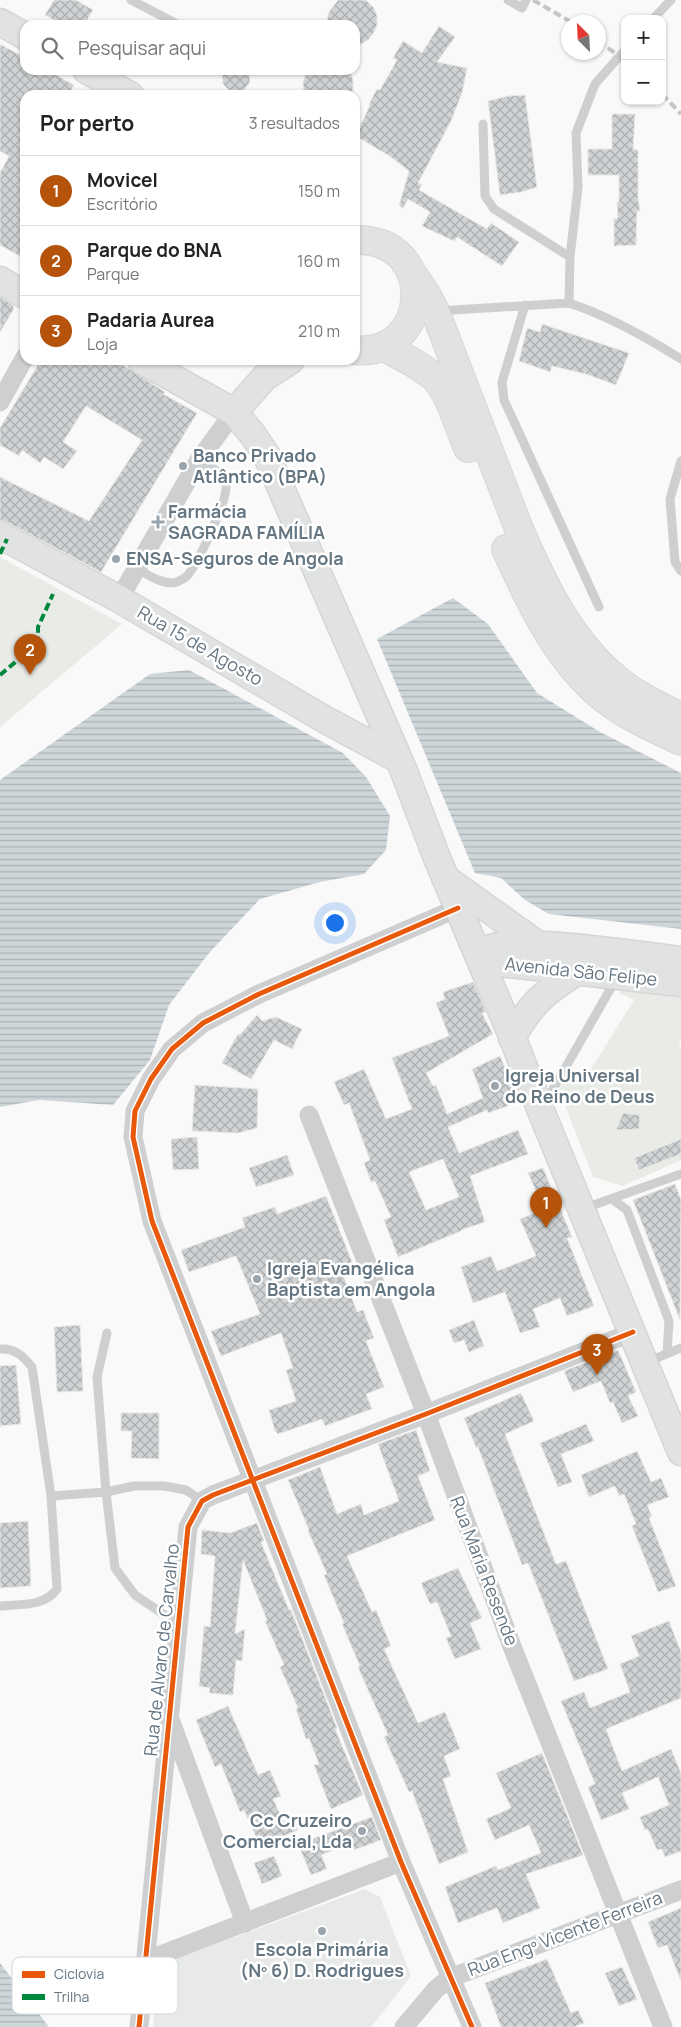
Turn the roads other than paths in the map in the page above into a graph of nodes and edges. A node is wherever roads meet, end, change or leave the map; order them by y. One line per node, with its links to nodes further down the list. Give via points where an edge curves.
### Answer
1 (131, 0): 6 (lane)
2 (508, 0): 3 (lane, via 522,8)
3 (526, 0)
4 (671, 0): 5 (lane)
5 (657, 15)
6 (169, 20)
7 (0, 22): 8 (main road)
8 (20, 33)
9 (621, 55): 16 (lane, via 595,84 576,133 578,188)
10 (95, 75): 11 (main road)
11 (121, 90)
12 (483, 124): 16 (lane, via 485,196 494,209)
13 (360, 229): 15 (main road)
14 (360, 240): 15 (main road)
15 (385, 245): 17 (main road, via 405,261)
16 (570, 257): 20 (lane)
17 (413, 275): 22 (main road); 23 (main road, via 416,306 409,323)
18 (0, 280): 19 (main road)
19 (20, 292)
20 (569, 303): 21 (lane); 25 (lane, via 626,327)
21 (525, 305): 22 (lane); 37 (lane, via 502,382 504,400)
22 (435, 311): 38 (main road, via 518,530 559,611 579,640 626,687)
23 (383, 346): 24 (main road); 39 (main road, via 435,378 447,397 517,572 541,621 561,652 585,682 613,704)
24 (360, 350)
25 (681, 359)
26 (21, 365): 29 (street)
27 (150, 365): 30 (main road)
28 (271, 368): 30 (main road)
29 (0, 402)
30 (234, 412): 31 (street); 40 (main road, via 267,456)
31 (199, 460): 34 (street); 34 (lane, via 218,472 226,484 224,501 213,527 186,577 175,583 158,580)
32 (681, 461): 35 (lane, via 670,499 675,562)
33 (0, 535): 36 (main road, Rua 15 de Agosto)
34 (138, 569): 36 (street)
35 (681, 570)
36 (119, 599): 40 (main road, Rua 15 de Agosto)
37 (599, 607)
38 (681, 717)
39 (681, 741)
40 (398, 759): 41 (main road)
41 (444, 875): 42 (main road); 43 (main road)
42 (458, 908): 44 (main road); 62 (street, via 259,994 203,1023 172,1049 151,1079 135,1111 133,1137 152,1221)
43 (537, 944): 44 (main road, Avenida São Felipe, via 488,949); 45 (main road, Avenida São Felipe)
44 (480, 959): 46 (main road, Avenida São Felipe); 49 (main road)
45 (681, 960)
46 (578, 971): 47 (main road, Avenida São Felipe); 49 (main road, via 549,989 525,1015)
47 (619, 975): 48 (main road, Avenida São Felipe); 50 (lane)
48 (681, 983)
49 (512, 1038): 50 (main road)
50 (541, 1111): 54 (main road)
51 (309, 1115): 60 (street, Rua Maria Resende)
52 (681, 1174): 53 (lane)
53 (612, 1199): 54 (lane); 59 (lane, via 627,1210 670,1321)
54 (582, 1210): 56 (main road)
55 (107, 1332): 63 (lane, via 97,1378)
56 (633, 1332): 59 (main road); 60 (street)
57 (681, 1348): 59 (lane)
58 (0, 1349): 64 (lane, via 9,1349 23,1356 32,1368)
59 (656, 1358): 61 (main road)
60 (426, 1414): 62 (street); 71 (street, Rua Maria Resende)
61 (681, 1452)
62 (252, 1480): 65 (street); 69 (street)
63 (106, 1492): 64 (lane); 65 (lane, via 134,1486 164,1486 186,1490); 67 (lane, via 115,1568 135,1595)
64 (51, 1496): 66 (lane, via 57,1589 42,1602)
65 (202, 1501): 67 (street, Rua de Alvaro de Carvalho, via 188,1528)
66 (0, 1606)
67 (178, 1624): 68 (street, Rua de Alvaro de Carvalho)
68 (170, 1716): 72 (street); 73 (street, Rua de Alvaro de Carvalho)
69 (401, 1862): 72 (street); 75 (street)
70 (681, 1890): 71 (street, Rua Engº Vicente Ferreira)
71 (618, 1913): 75 (street, Rua Engº Vicente Ferreira); 80 (street, Rua Maria Resende)
72 (245, 1923): 74 (street)
73 (145, 1957)
74 (156, 1957)
75 (450, 1978): 78 (street, via 436,1989); 79 (street)
76 (140, 2014): 77 (street, Rua de Alvaro de Carvalho)
77 (139, 2027)
78 (404, 2027)
79 (472, 2027)
80 (663, 2027)

